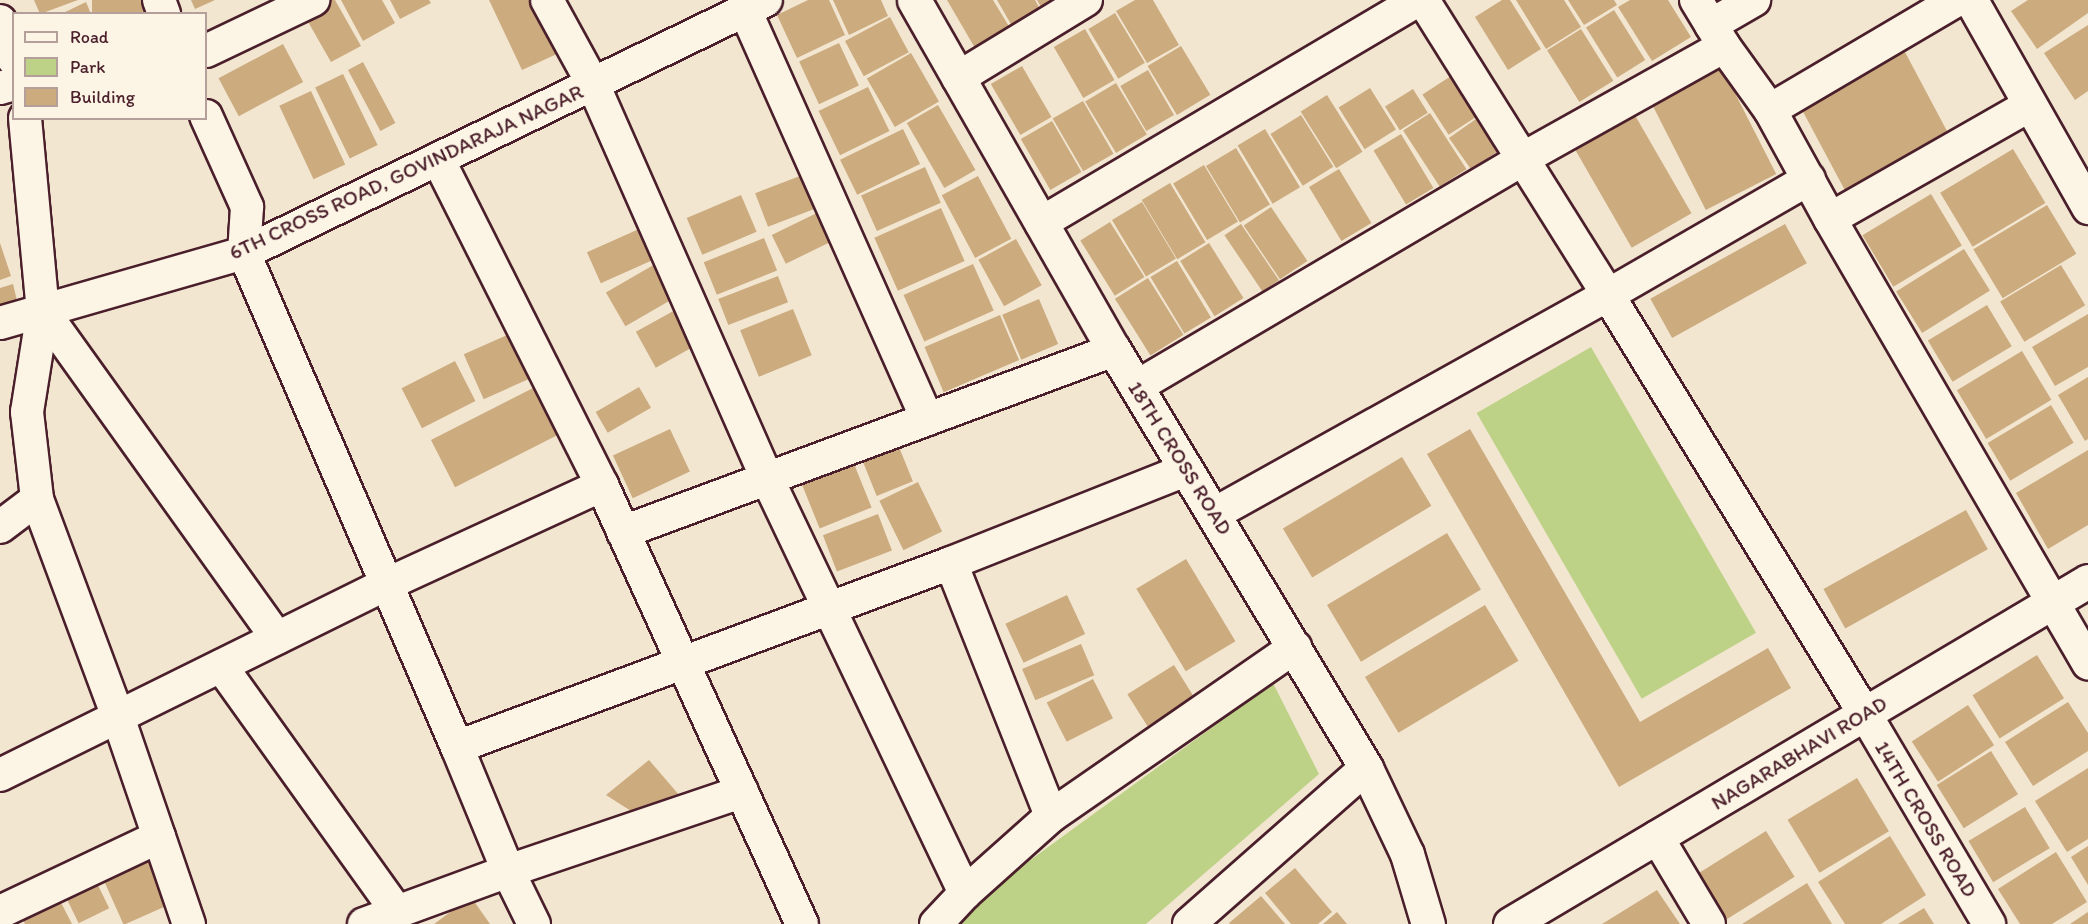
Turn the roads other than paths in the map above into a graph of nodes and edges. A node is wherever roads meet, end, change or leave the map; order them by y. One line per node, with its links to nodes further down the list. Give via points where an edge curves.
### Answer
1 (313, 0): 13 (street)
2 (547, 0): 16 (street)
3 (914, 0): 15 (street, 18TH CROSS ROAD)
4 (1086, 0): 15 (street)
5 (1418, 0): 26 (street)
6 (1424, 0): 21 (street, 14TH CROSS ROAD)
7 (1754, 0): 12 (street)
8 (1957, 0): 18 (street)
9 (1971, 0): 17 (street)
10 (756, 5): 16 (street, 6TH CROSS ROAD, GOVINDARAJA NAGAR); 33 (street)
11 (0, 21): 14 (street)
12 (1710, 24): 18 (street); 21 (street)
13 (207, 51)
14 (12, 54)
15 (958, 78): 26 (street, 18TH CROSS ROAD)
16 (593, 84): 22 (street, 6TH CROSS ROAD, GOVINDARAJA NAGAR); 35 (street)
17 (2030, 105): 24 (street); 25 (street)
18 (1770, 110): 23 (street)
19 (207, 118): 27 (street, via 248,207)
20 (25, 120): 29 (street)
21 (1524, 158): 28 (street, 14TH CROSS ROAD); 32 (street)
22 (438, 159): 27 (street, 6TH CROSS ROAD, GOVINDARAJA NAGAR); 36 (street)
23 (1809, 179): 25 (street); 28 (street)
24 (2088, 207)
25 (1830, 219): 44 (street)
26 (1041, 223): 31 (street, 18TH CROSS ROAD)
27 (244, 253): 29 (street, 6TH CROSS ROAD, GOVINDARAJA NAGAR); 43 (street)
28 (1608, 295): 38 (street); 51 (street, 14TH CROSS ROAD)
29 (43, 311): 30 (street, 6TH CROSS ROAD, GOVINDARAJA NAGAR); 37 (street, via 27,412); 46 (street)
30 (0, 323)
31 (1114, 351): 32 (street, 18TH CROSS ROAD); 33 (street)
32 (1136, 387): 34 (street, 18TH CROSS ROAD)
33 (927, 419): 35 (street)
34 (1186, 470): 38 (street, 18TH CROSS ROAD); 41 (street)
35 (767, 478): 40 (street); 45 (street)
36 (602, 485): 40 (street); 43 (street)
37 (37, 499): 39 (street); 52 (street)
38 (1214, 514): 47 (street, 18TH CROSS ROAD)
39 (0, 527)
40 (622, 531): 48 (street)
41 (951, 563): 45 (street); 57 (street)
42 (2088, 581): 44 (street, NAGARABHAVI ROAD)
43 (386, 585): 46 (street); 53 (street)
44 (2052, 603): 49 (street); 51 (street, NAGARABHAVI ROAD)
45 (828, 608): 48 (street); 61 (street)
46 (277, 638): 50 (street)
47 (1295, 647): 54 (street, 18TH CROSS ROAD); 57 (street)
48 (683, 663): 53 (street); 56 (street)
49 (2088, 663)
50 (221, 666): 52 (street); 63 (street)
51 (1865, 714): 59 (street, NAGARABHAVI ROAD); 72 (street, 14TH CROSS ROAD)
52 (118, 717): 55 (street); 58 (street)
53 (457, 747): 60 (street)
54 (1366, 768): 68 (street); 69 (street, 18TH CROSS ROAD, via 1407,854)
55 (0, 775)
56 (742, 792): 60 (street); 66 (street)
57 (1051, 816): 61 (street)
58 (159, 837): 62 (street); 64 (street)
59 (1657, 837): 70 (street, NAGARABHAVI ROAD); 71 (street)
60 (508, 871): 63 (street); 65 (street)
61 (965, 893): 67 (street)
62 (0, 912)
63 (378, 920)
64 (189, 924)
65 (534, 924)
66 (802, 924)
67 (936, 924)
68 (1189, 924)
69 (1428, 924)
70 (1510, 924)
71 (1709, 924)
72 (1989, 924)

